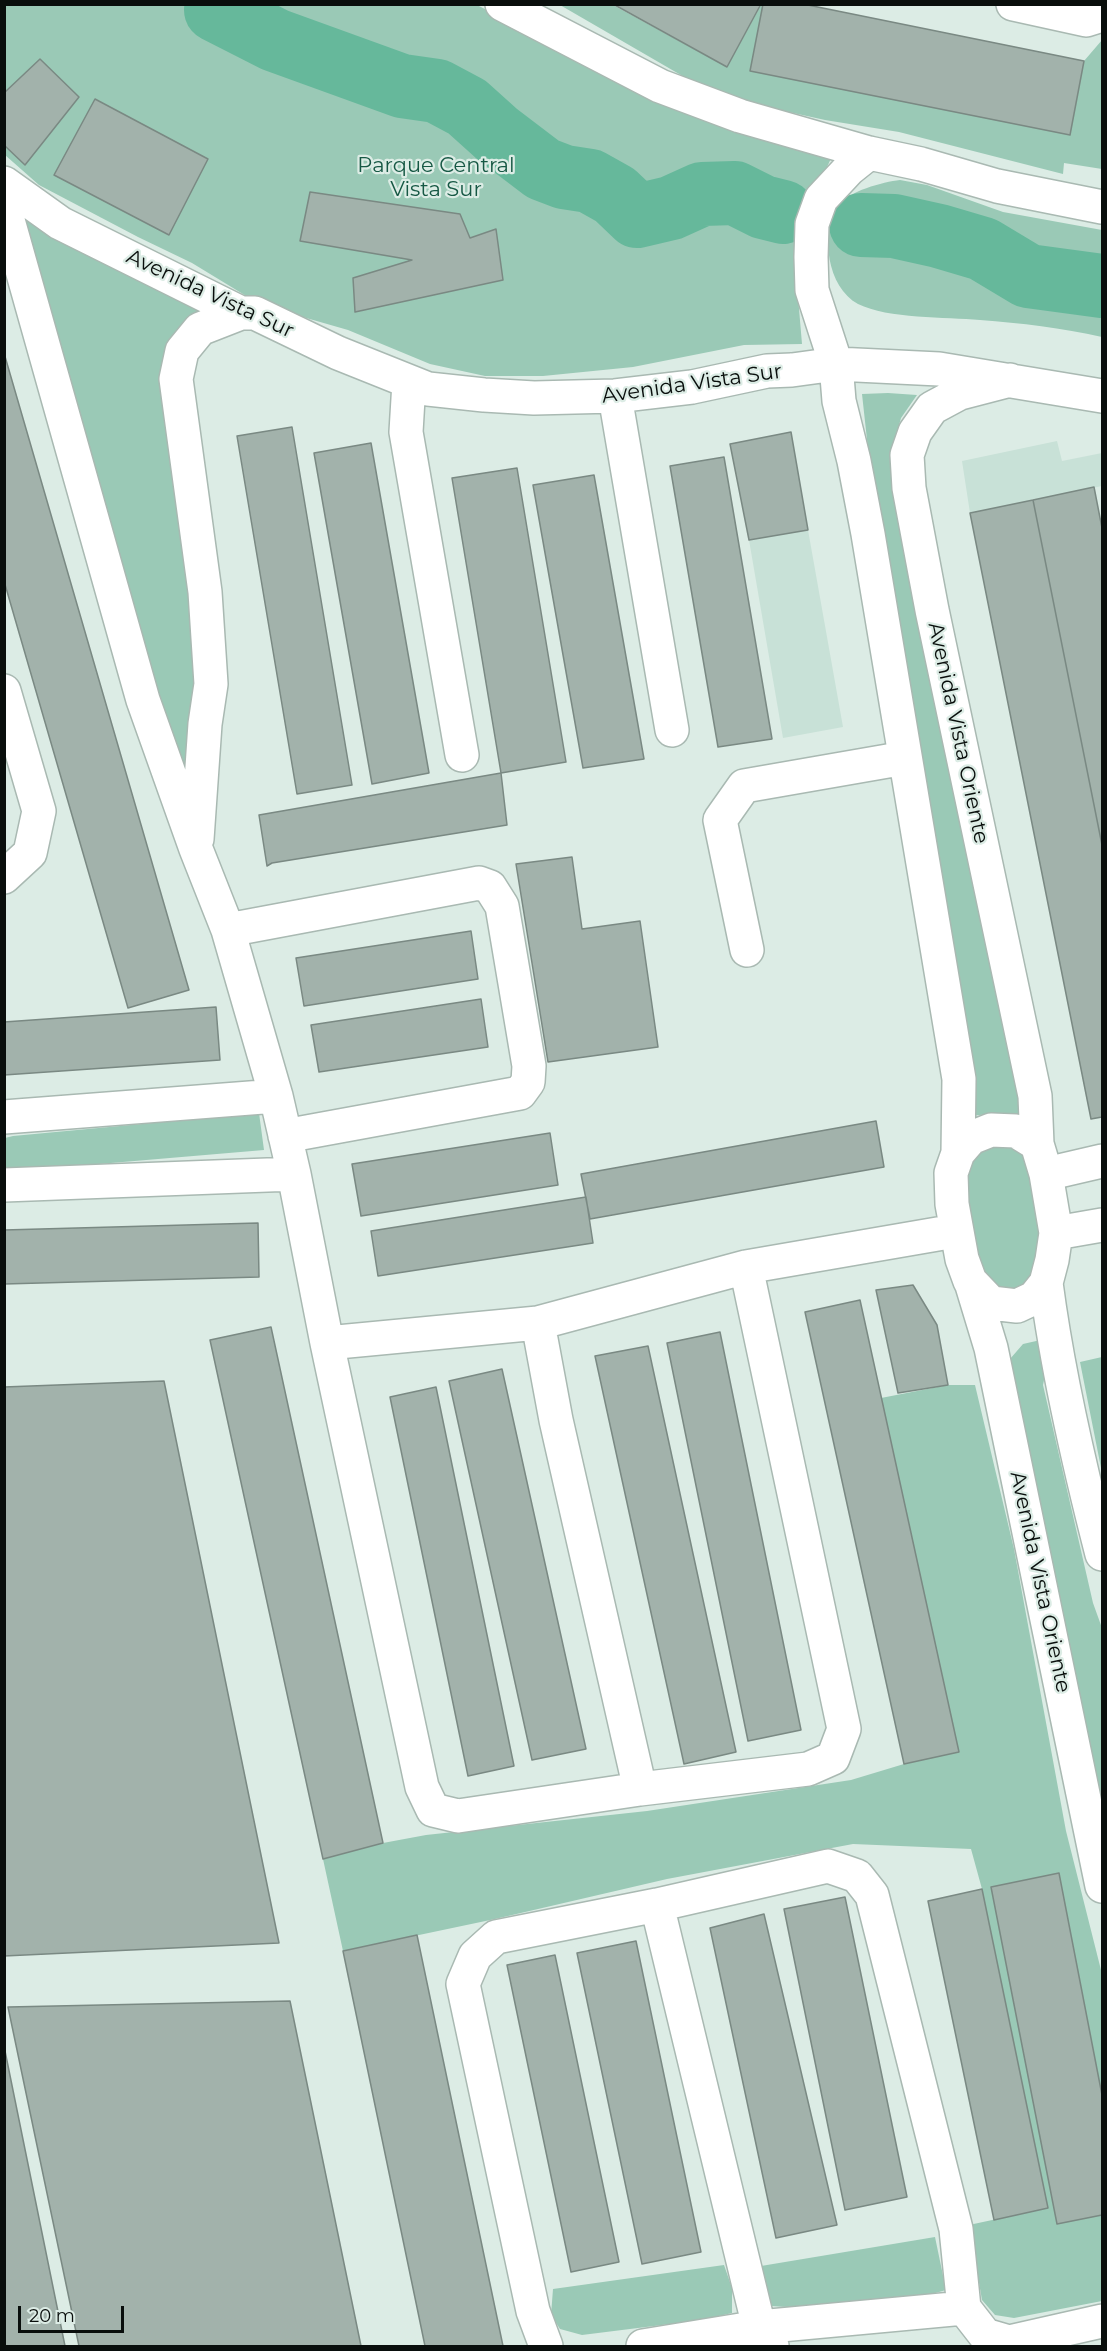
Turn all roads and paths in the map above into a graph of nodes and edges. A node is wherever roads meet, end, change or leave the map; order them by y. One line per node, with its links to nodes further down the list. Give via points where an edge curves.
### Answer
1 (502, 4): 4 (street, via 660,86 740,116)
2 (1013, 4): 3 (street, via 1086,20)
3 (1102, 15)
4 (869, 153): 7 (street, via 1036,195); 9 (street, Avenida Vista Oriente, via 821,199 812,225 812,290)
5 (4, 183): 8 (street, Avenida Vista Sur, via 60,223)
6 (4, 206): 18 (street, via 143,700)
7 (1102, 207)
8 (241, 313): 11 (street, Avenida Vista Sur, via 255,313); 18 (street, via 200,329 182,351 176,380 206,592 212,684 205,724)
9 (836, 364): 10 (street, Avenida Vista Sur, via 939,369); 12 (street, Avenida Vista Sur); 17 (street, Avenida Vista Oriente, via 839,401 854,461)
10 (1010, 380): 13 (street, Avenida Vista Sur); 26 (street, Avenida Vista Oriente, via 960,393 932,408 915,432 907,455 909,488 934,622 1035,1096)
11 (409, 382): 12 (street, Avenida Vista Sur, via 428,389 484,395); 16 (street, via 406,432)
12 (615, 396): 15 (street)
13 (1102, 396)
14 (4, 691): 19 (street, via 39,811 30,853)
15 (672, 730)
16 (462, 755)
17 (906, 758): 21 (street, via 744,786 720,820); 25 (street, Avenida Vista Oriente, via 958,1079)
18 (196, 849): 20 (street)
19 (4, 877)
20 (228, 930): 22 (street); 24 (street, via 479,883 490,887 502,906 529,1066 528,1082 520,1093)
21 (747, 950)
22 (276, 1096): 23 (street); 24 (street)
23 (4, 1116)
24 (285, 1136): 28 (street)
25 (958, 1153): 26 (street, via 971,1138 991,1130 1016,1131); 31 (street, Avenida Vista Oriente, via 951,1173)
26 (1042, 1159): 27 (street); 32 (street, Avenida Vista Oriente)
27 (1102, 1161)
28 (294, 1174): 29 (street); 37 (street)
29 (4, 1185)
30 (1102, 1225): 32 (street)
31 (956, 1232): 33 (street); 34 (street, Avenida Vista Oriente)
32 (1056, 1233): 35 (street, Avenida Vista Oriente)
33 (746, 1267): 36 (street); 39 (street, via 844,1729 833,1758 808,1769)
34 (970, 1281): 35 (street, Avenida Vista Oriente, via 991,1303 1017,1306 1034,1298); 40 (street, Avenida Vista Oriente, via 991,1348)
35 (1046, 1283): 38 (street, Avenida Vista Oriente, via 1058,1364)
36 (538, 1323): 37 (street); 39 (street, via 556,1420)
37 (327, 1343): 39 (street, via 422,1787 433,1810 458,1816)
38 (1102, 1554)
39 (640, 1789)
40 (1102, 1886)
41 (657, 1905): 42 (street, via 828,1866 857,1876 872,1894 957,2229); 44 (street); 45 (street, via 496,1937 475,1956 463,1984 533,2310)
42 (964, 2308): 43 (street, via 985,2335 1009,2342); 44 (street)
43 (1102, 2321)
44 (765, 2337): 46 (street)
45 (546, 2346)
46 (643, 2346)

